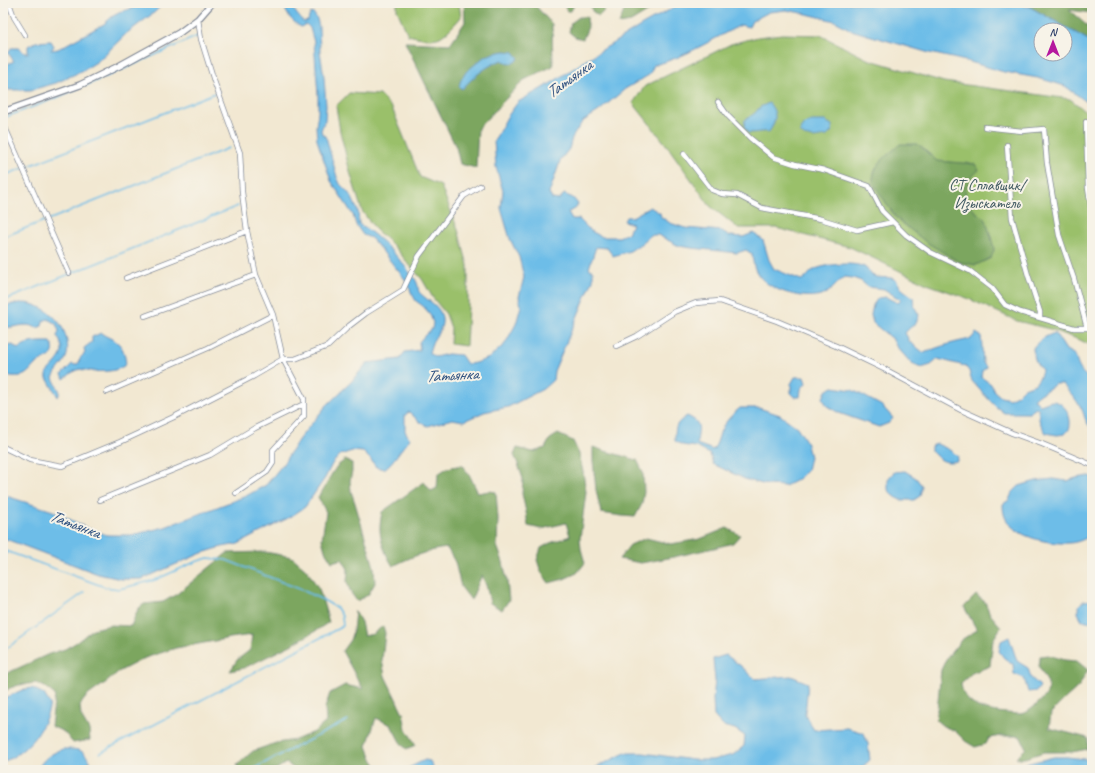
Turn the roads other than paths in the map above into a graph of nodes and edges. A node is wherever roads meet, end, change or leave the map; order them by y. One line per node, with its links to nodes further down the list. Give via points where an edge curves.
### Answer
1 (9, 3): 4 (street)
2 (212, 3): 3 (street)
3 (198, 19): 6 (street, via 179,33 80,85); 15 (street, via 207,60 240,153)
4 (25, 35)
5 (718, 102): 14 (street, via 728,116 773,158 824,170 869,186 882,211)
6 (3, 112)
7 (1086, 122): 13 (street, via 1088,188)
8 (3, 123): 16 (street)
9 (985, 127): 22 (street, via 1022,131 1044,129 1059,235)
10 (1007, 145): 21 (street, via 1012,218)
11 (684, 154): 14 (street, via 712,190 737,195 762,208 821,219 857,230)
12 (480, 186): 24 (street, via 464,196 419,256 403,290 366,313 328,346 295,359)
13 (1092, 214)
14 (893, 222): 21 (street, via 930,252 970,271 992,288 1004,305)
15 (247, 231): 17 (street); 18 (street)
16 (69, 273)
17 (256, 275): 19 (street); 20 (street)
18 (126, 278)
19 (145, 316)
20 (273, 316): 24 (street); 25 (street, via 208,348)
21 (1040, 317): 22 (street, via 1074,328)
22 (1089, 328)
23 (616, 346): 28 (street, via 638,336 674,312 696,303 720,302 777,321 836,346 961,410)
24 (283, 359): 26 (street, via 304,399); 27 (street, via 169,419 62,466 30,460)
25 (107, 392)
26 (304, 404): 29 (street, via 304,416 273,450 274,463 267,472); 30 (street, via 210,455)
27 (3, 447)
28 (1092, 465)
29 (236, 493)
30 (100, 500)

